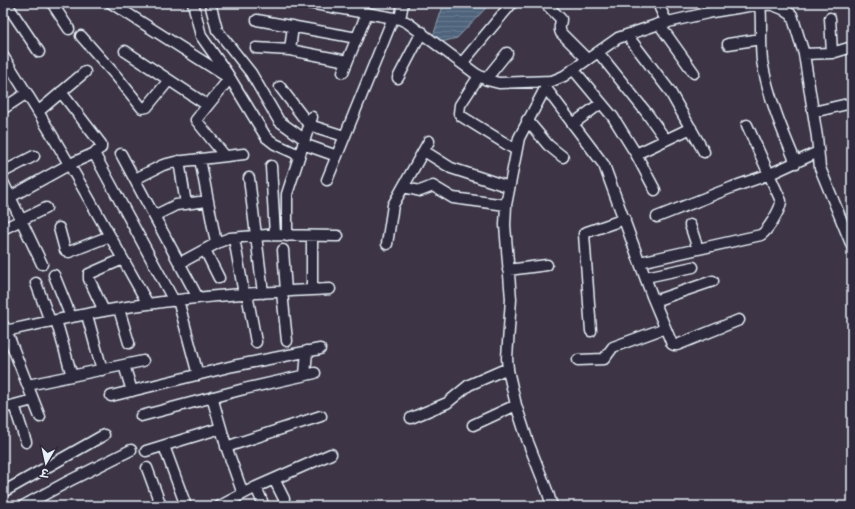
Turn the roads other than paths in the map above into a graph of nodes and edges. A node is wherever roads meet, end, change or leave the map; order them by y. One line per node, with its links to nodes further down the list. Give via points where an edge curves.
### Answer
1 (6, 3): 31 (street)
2 (52, 3): 20 (street)
3 (111, 3): 46 (street)
4 (193, 3): 5 (street); 46 (street, via 202,36)
5 (210, 3): 66 (street, via 217,30 251,73 276,117)
6 (309, 3): 14 (street)
7 (366, 3): 14 (street)
8 (403, 3): 16 (street)
9 (512, 3): 39 (street)
10 (545, 3): 37 (street, via 561,20 559,29 562,33)
11 (660, 3): 18 (street)
12 (761, 3): 13 (street); 18 (street); 25 (street)
13 (784, 6): 35 (street, via 792,15)
14 (362, 13): 16 (street); 24 (street)
15 (830, 18): 33 (street)
16 (396, 19): 21 (street); 63 (street)
17 (257, 20): 19 (street)
18 (663, 24): 22 (street); 43 (street)
19 (293, 26): 24 (street); 29 (street)
20 (69, 29)
21 (422, 32): 39 (street); 44 (street)
22 (627, 35): 32 (street); 62 (street, via 669,90)
23 (81, 36): 47 (street, via 142,108 147,107)
24 (357, 38): 38 (street)
25 (761, 39): 26 (street); 82 (street, via 766,81 778,120)
26 (728, 44)
27 (852, 47): 33 (street)
28 (256, 48): 29 (street)
29 (290, 50): 38 (street)
30 (125, 51): 47 (street)
31 (39, 52)
32 (598, 52): 37 (street); 64 (street)
33 (832, 52): 35 (street)
34 (507, 53): 45 (street)
35 (804, 54): 57 (street)
36 (3, 56): 51 (street)
37 (587, 59): 40 (street)
38 (347, 61): 42 (street)
39 (462, 63): 45 (street)
40 (573, 69): 48 (street); 53 (street)
41 (85, 72): 50 (street)
42 (342, 72)
43 (694, 73)
44 (398, 78)
45 (483, 78): 48 (street, via 499,83); 67 (street, via 460,106 459,112 461,116)
46 (231, 79): 54 (street); 75 (street, via 266,137)
47 (169, 80): 54 (street)
48 (547, 84): 58 (street); 60 (street)
49 (280, 87): 59 (street)
50 (61, 92): 56 (street); 71 (street, via 101,144 101,148)
51 (27, 93): 55 (street); 56 (street)
52 (852, 102): 57 (street)
53 (601, 103): 60 (street); 74 (street)
54 (207, 105): 77 (street, via 196,120)
55 (4, 108)
56 (39, 110): 83 (street)
57 (813, 112): 70 (street)
58 (527, 120): 67 (street); 79 (street, via 548,145)
59 (311, 121): 63 (street); 66 (street)
60 (573, 124): 101 (street, via 604,165)
61 (748, 125): 86 (street)
62 (691, 128): 64 (street); 69 (street)
63 (344, 136): 78 (street)
64 (666, 140): 74 (street)
65 (429, 141): 68 (street)
66 (304, 142): 75 (street); 78 (street)
67 (516, 150): 92 (street)
68 (424, 151): 91 (street); 92 (street, via 451,168)
69 (704, 152)
70 (818, 152): 82 (street); 115 (street, via 820,168)
71 (95, 153): 83 (street); 137 (street)
72 (121, 154): 88 (street)
73 (244, 154): 77 (street)
74 (636, 154): 93 (street)
75 (299, 155): 109 (street, via 287,194)
76 (34, 156): 85 (street)
77 (224, 156): 80 (street)
78 (337, 156): 89 (street)
79 (563, 157)
80 (200, 159): 81 (street); 95 (street)
81 (179, 161): 88 (street, via 163,165); 96 (street)
82 (796, 163): 86 (street)
83 (70, 164): 94 (street); 107 (street)
84 (271, 166): 106 (street)
85 (3, 172)
86 (770, 174): 100 (street); 116 (street, via 781,203 764,233)
87 (249, 178): 108 (street)
88 (135, 179): 99 (street)
89 (326, 180)
90 (3, 182): 94 (street)
91 (403, 187): 97 (street, via 420,191 433,186 453,198); 114 (street, via 393,205)
92 (509, 187): 97 (street)
93 (655, 190)
94 (7, 199): 102 (street)
95 (207, 201): 96 (street); 113 (street)
96 (186, 204): 99 (street, via 170,207)
97 (506, 205): 125 (street)
98 (46, 208): 102 (street)
99 (154, 216): 121 (street)
100 (657, 217)
101 (624, 219): 120 (street); 148 (street, via 584,234)
102 (21, 220): 105 (street); 122 (street)
103 (690, 225): 116 (street)
104 (59, 228): 107 (street, via 65,250 68,252)
105 (3, 229)
106 (275, 235): 108 (street); 109 (street)
107 (110, 236): 119 (street)
108 (256, 236): 112 (street); 134 (street)
109 (287, 236): 110 (street)
110 (312, 236): 111 (street); 132 (street)
111 (338, 236)
112 (234, 238): 113 (street); 135 (street)
113 (216, 243): 117 (street)
114 (387, 244)
115 (852, 246)
116 (698, 249): 120 (street)
117 (204, 250): 121 (street); 128 (street)
118 (283, 250): 133 (street)
119 (123, 259): 139 (street); 141 (street, via 89,274)
120 (640, 262): 127 (street)
121 (180, 263): 136 (street)
122 (42, 264)
123 (547, 265): 125 (street)
124 (692, 267): 127 (street)
125 (508, 270): 158 (street, via 511,299)
126 (54, 275): 143 (street)
127 (646, 277): 138 (street)
128 (219, 278)
129 (713, 281): 138 (street)
130 (36, 283): 145 (street)
131 (330, 289): 132 (street)
132 (312, 290): 133 (street)
133 (284, 291): 134 (street); 149 (street)
134 (263, 293): 135 (street)
135 (246, 294): 136 (street); 150 (street)
136 (198, 298): 137 (street)
137 (176, 301): 139 (street); 160 (street)
138 (654, 301): 147 (street)
139 (148, 304): 140 (street)
140 (119, 309): 141 (street); 151 (street)
141 (104, 311): 142 (street)
142 (87, 315): 143 (street); 159 (street)
143 (71, 317): 145 (street)
144 (739, 320): 147 (street, via 675,346)
145 (53, 321): 146 (street, via 10,330); 161 (street)
146 (5, 327): 152 (street)
147 (665, 328): 155 (street, via 613,347 606,358)
148 (591, 331)
149 (287, 340)
150 (256, 342)
151 (129, 343)
152 (8, 348): 162 (street)
153 (320, 349): 154 (street)
154 (307, 351): 160 (street); 165 (street, via 310,374)
155 (578, 360)
156 (143, 361): 157 (street)
157 (124, 365): 159 (street); 163 (street)
158 (508, 368): 168 (street); 172 (street, via 469,385 447,403)
159 (102, 370): 161 (street)
160 (198, 375): 163 (street)
161 (72, 376): 162 (street)
162 (28, 385): 166 (street)
163 (132, 391): 164 (street)
164 (111, 396)
165 (212, 397): 170 (street); 174 (street)
166 (33, 400): 167 (street); 169 (street)
167 (7, 405): 176 (street)
168 (516, 405): 173 (street); 193 (street)
169 (40, 416)
170 (141, 416)
171 (321, 416): 178 (street)
172 (411, 418)
173 (473, 425)
174 (221, 428): 177 (street); 178 (street)
175 (104, 435): 185 (street)
176 (26, 442)
177 (164, 446): 180 (street); 190 (street)
178 (226, 447): 187 (street)
179 (131, 450): 188 (street)
180 (146, 451)
181 (332, 454): 183 (street)
182 (147, 468): 189 (street)
183 (274, 479): 184 (street); 186 (street)
184 (256, 487): 187 (street); 192 (street)
185 (3, 492)
186 (284, 499)
187 (239, 500): 191 (street)
188 (23, 506)
189 (160, 506)
190 (186, 506)
191 (220, 506)
192 (264, 506)
193 (552, 506)

